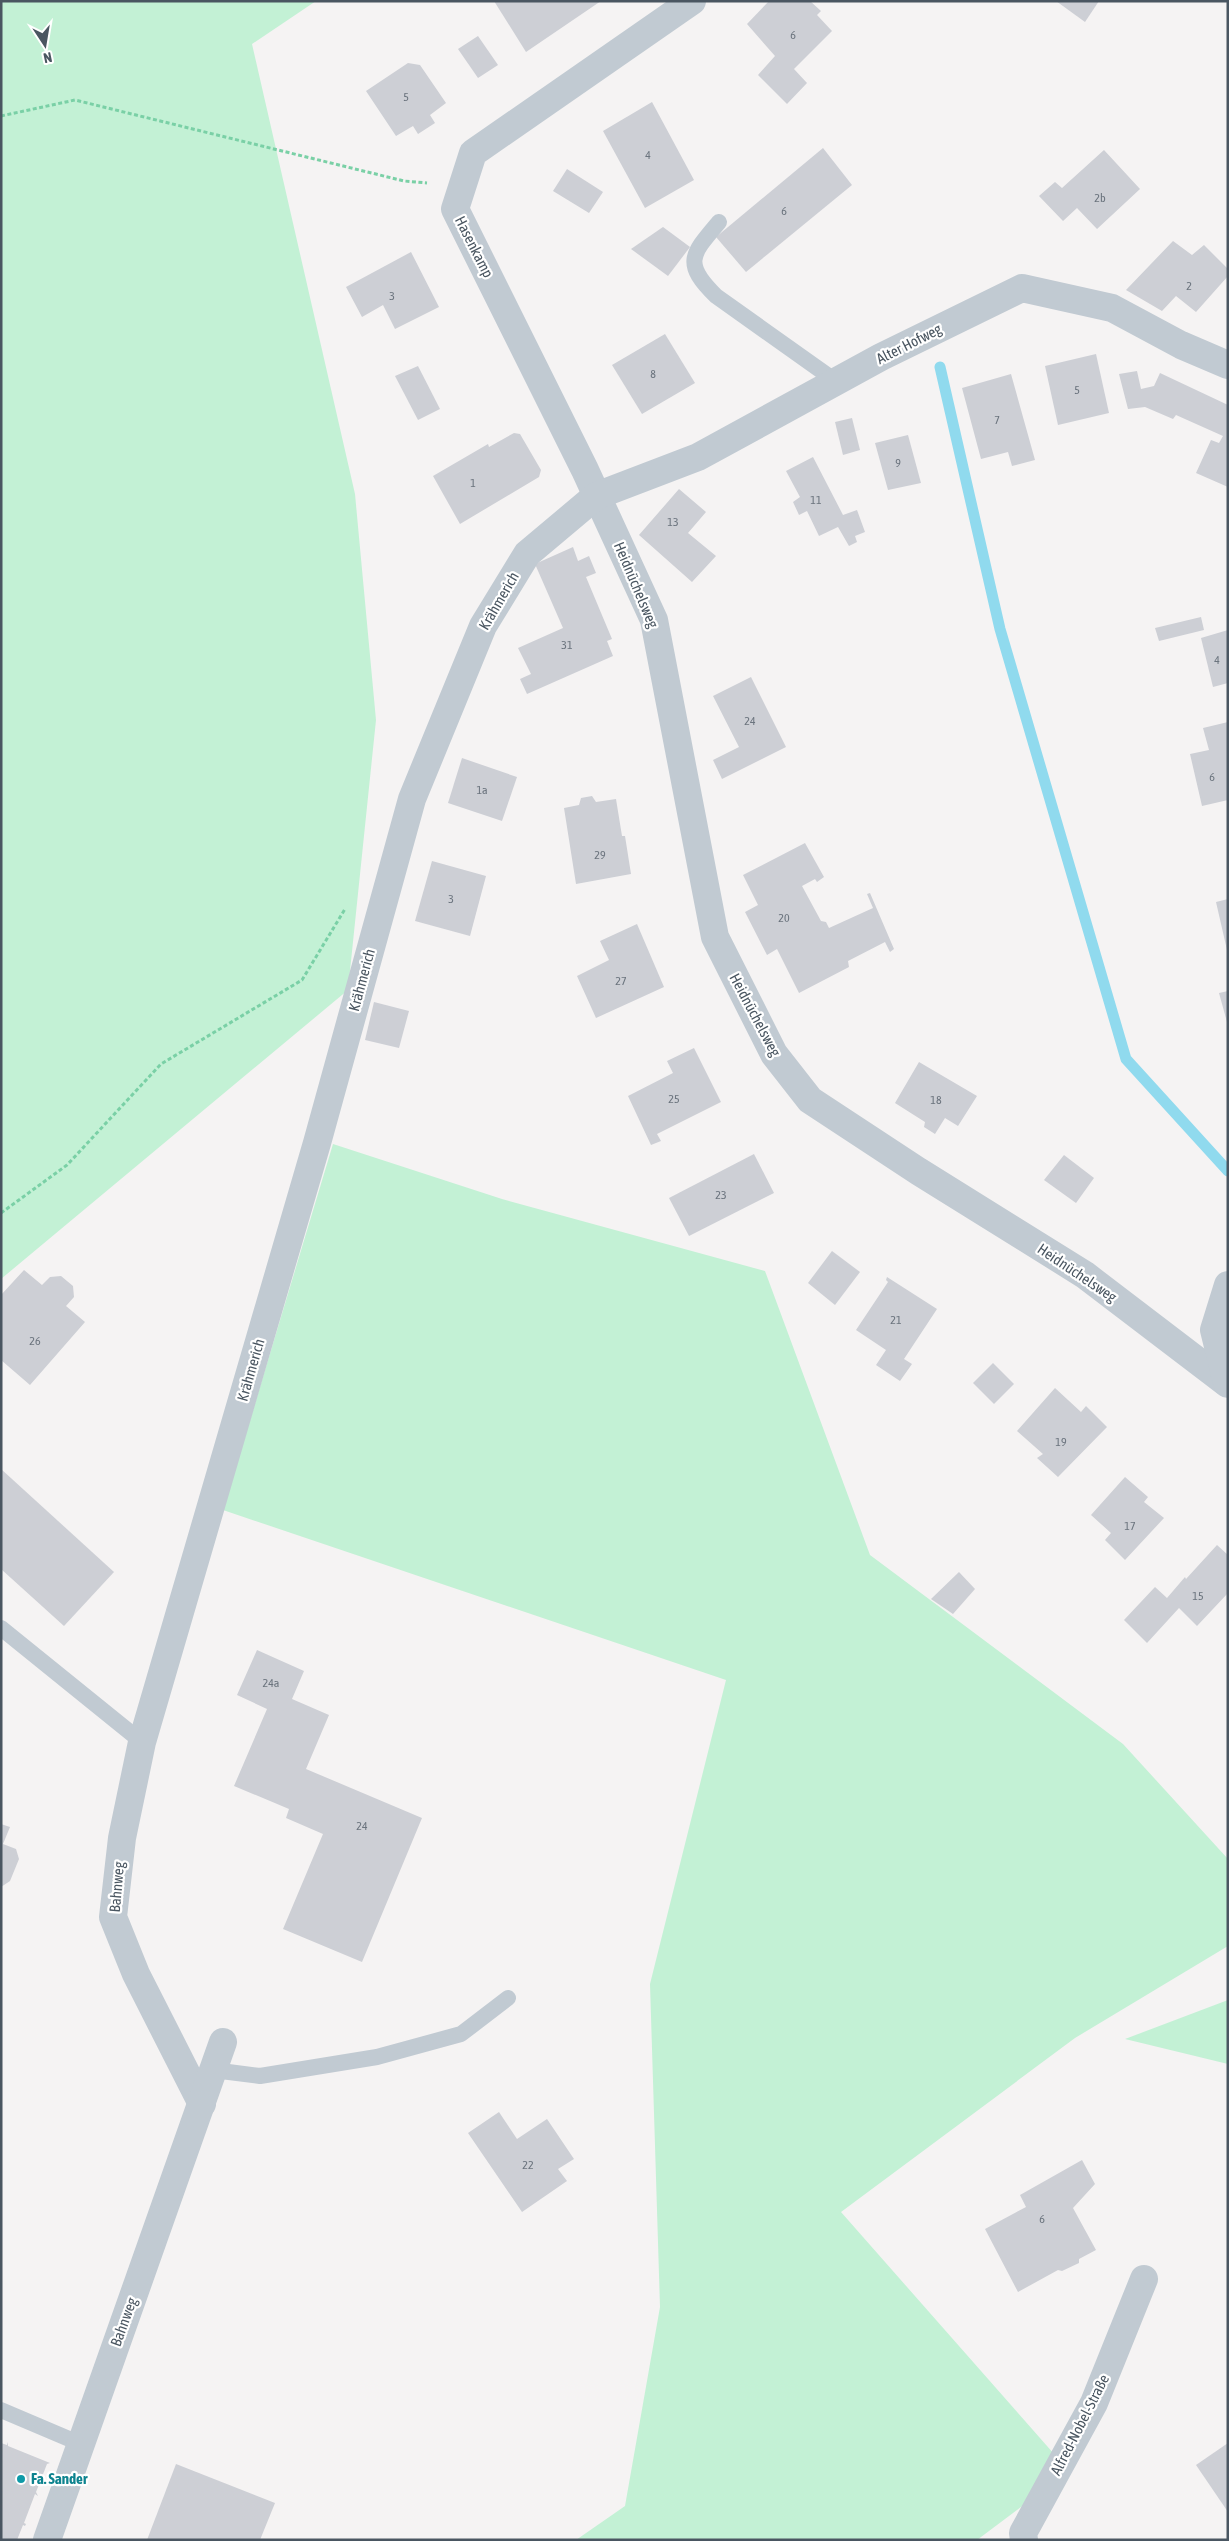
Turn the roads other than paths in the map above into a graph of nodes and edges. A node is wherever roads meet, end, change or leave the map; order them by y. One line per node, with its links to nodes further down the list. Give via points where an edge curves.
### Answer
1 (692, 1): 5 (street, Hasenkamp, via 473,153 455,209)
2 (719, 222): 4 (lane, via 697,248 694,263 704,285)
3 (1228, 365): 4 (street, Alter Hofweg, via 1181,345 1112,308 1022,288)
4 (837, 382): 5 (street, Alter Hofweg, via 698,457)
5 (596, 496): 7 (street, Heidnüchelsweg, via 654,620 715,937 774,1054 810,1100 1085,1274); 8 (street, Krähmerich, via 527,554 483,626 412,798)
6 (1228, 1285): 7 (street, via 1214,1330)
7 (1227, 1384)
8 (211, 1510): 10 (street, Bahnweg)
9 (1, 1628): 10 (lane)
10 (142, 1742): 14 (street, Bahnweg, via 122,1838 113,1917 136,1974)
11 (508, 1998): 13 (lane, via 461,2034 377,2057 260,2076)
12 (223, 2042): 13 (street, Bahnweg)
13 (213, 2070): 14 (street, Bahnweg)
14 (202, 2104): 17 (street, Bahnweg)
15 (1144, 2279): 19 (street, Alfred-Nobel-Straße, via 1094,2403 1023,2533)
16 (1, 2410): 17 (lane)
17 (81, 2444): 18 (street, Bahnweg)
18 (47, 2540)
19 (1024, 2540)

